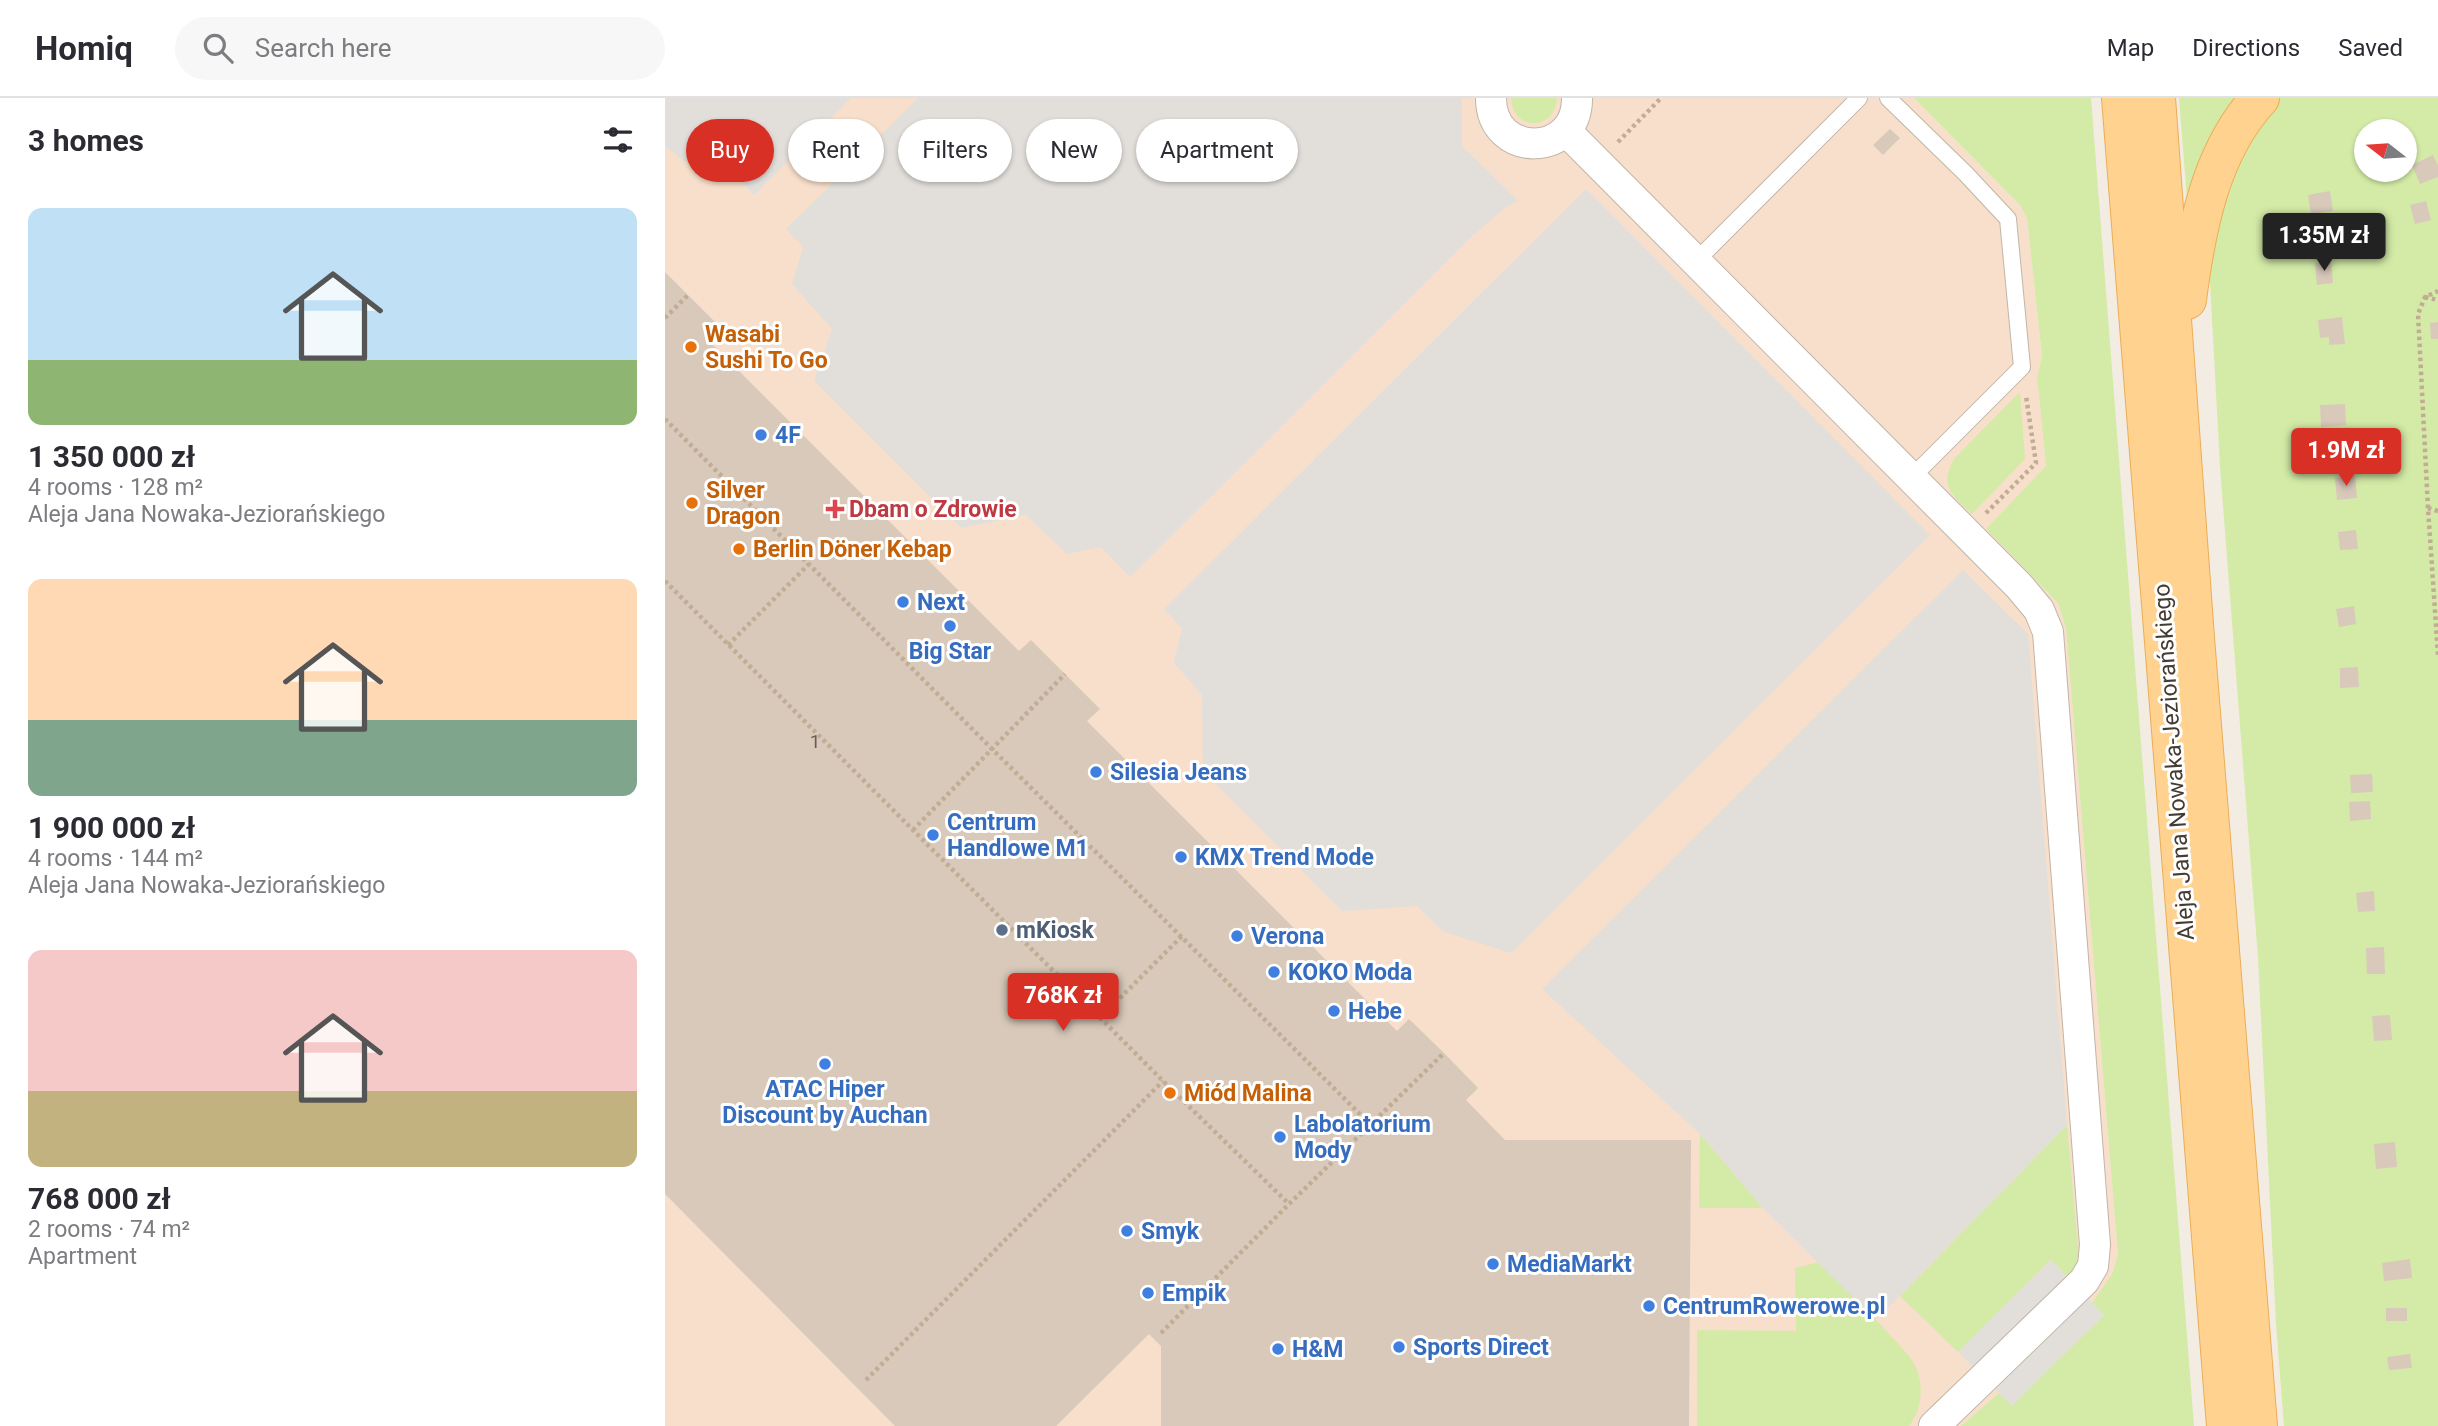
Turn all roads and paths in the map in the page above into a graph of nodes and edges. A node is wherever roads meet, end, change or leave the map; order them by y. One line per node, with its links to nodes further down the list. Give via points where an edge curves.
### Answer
1 (1490, 98): 9 (street, via 1495,120 1514,140 1542,144)
2 (1577, 98): 9 (street)
3 (1661, 98): 10 (path)
4 (1859, 98): 11 (lane)
5 (1888, 98): 17 (lane, via 2008,219)
6 (2121, 98): 39 (main road, Aleja Jana Nowaka-Jeziorańskiego)
7 (2156, 98): 18 (main road, Aleja Jana Nowaka-Jeziorańskiego)
8 (2260, 98): 18 (main road, via 2214,174 2192,265)
9 (1566, 131): 10 (street)
10 (1597, 163): 11 (street)
11 (1695, 262): 20 (street)
12 (2438, 291): 14 (path)
13 (688, 295): 16 (path)
14 (2425, 296): 15 (path); 21 (path, via 2418,314)
15 (2438, 300)
16 (665, 318)
17 (2022, 367): 20 (lane); 23 (path, via 2036,463)
18 (2178, 375): 41 (main road, Aleja Jana Nowaka-Jeziorańskiego)
19 (665, 419): 24 (path)
20 (1911, 478): 23 (street)
21 (2428, 508): 22 (path); 27 (path)
22 (2438, 511)
23 (1965, 534): 40 (street, via 2039,610 2048,632 2095,1245 2093,1266 2084,1281)
24 (809, 564): 26 (path); 29 (path)
25 (665, 581): 26 (path)
26 (728, 645): 30 (path)
27 (2438, 655)
28 (1065, 674): 29 (path)
29 (991, 748): 30 (path); 31 (path)
30 (913, 830): 32 (path)
31 (1182, 936): 32 (path); 35 (path)
32 (1100, 1018): 34 (path)
33 (1444, 1053): 35 (path)
34 (1163, 1081): 36 (path); 38 (path)
35 (1371, 1125): 36 (path)
36 (1289, 1204): 37 (path)
37 (1161, 1333)
38 (866, 1380)
39 (2224, 1420)
40 (1934, 1426)
41 (2258, 1426)

